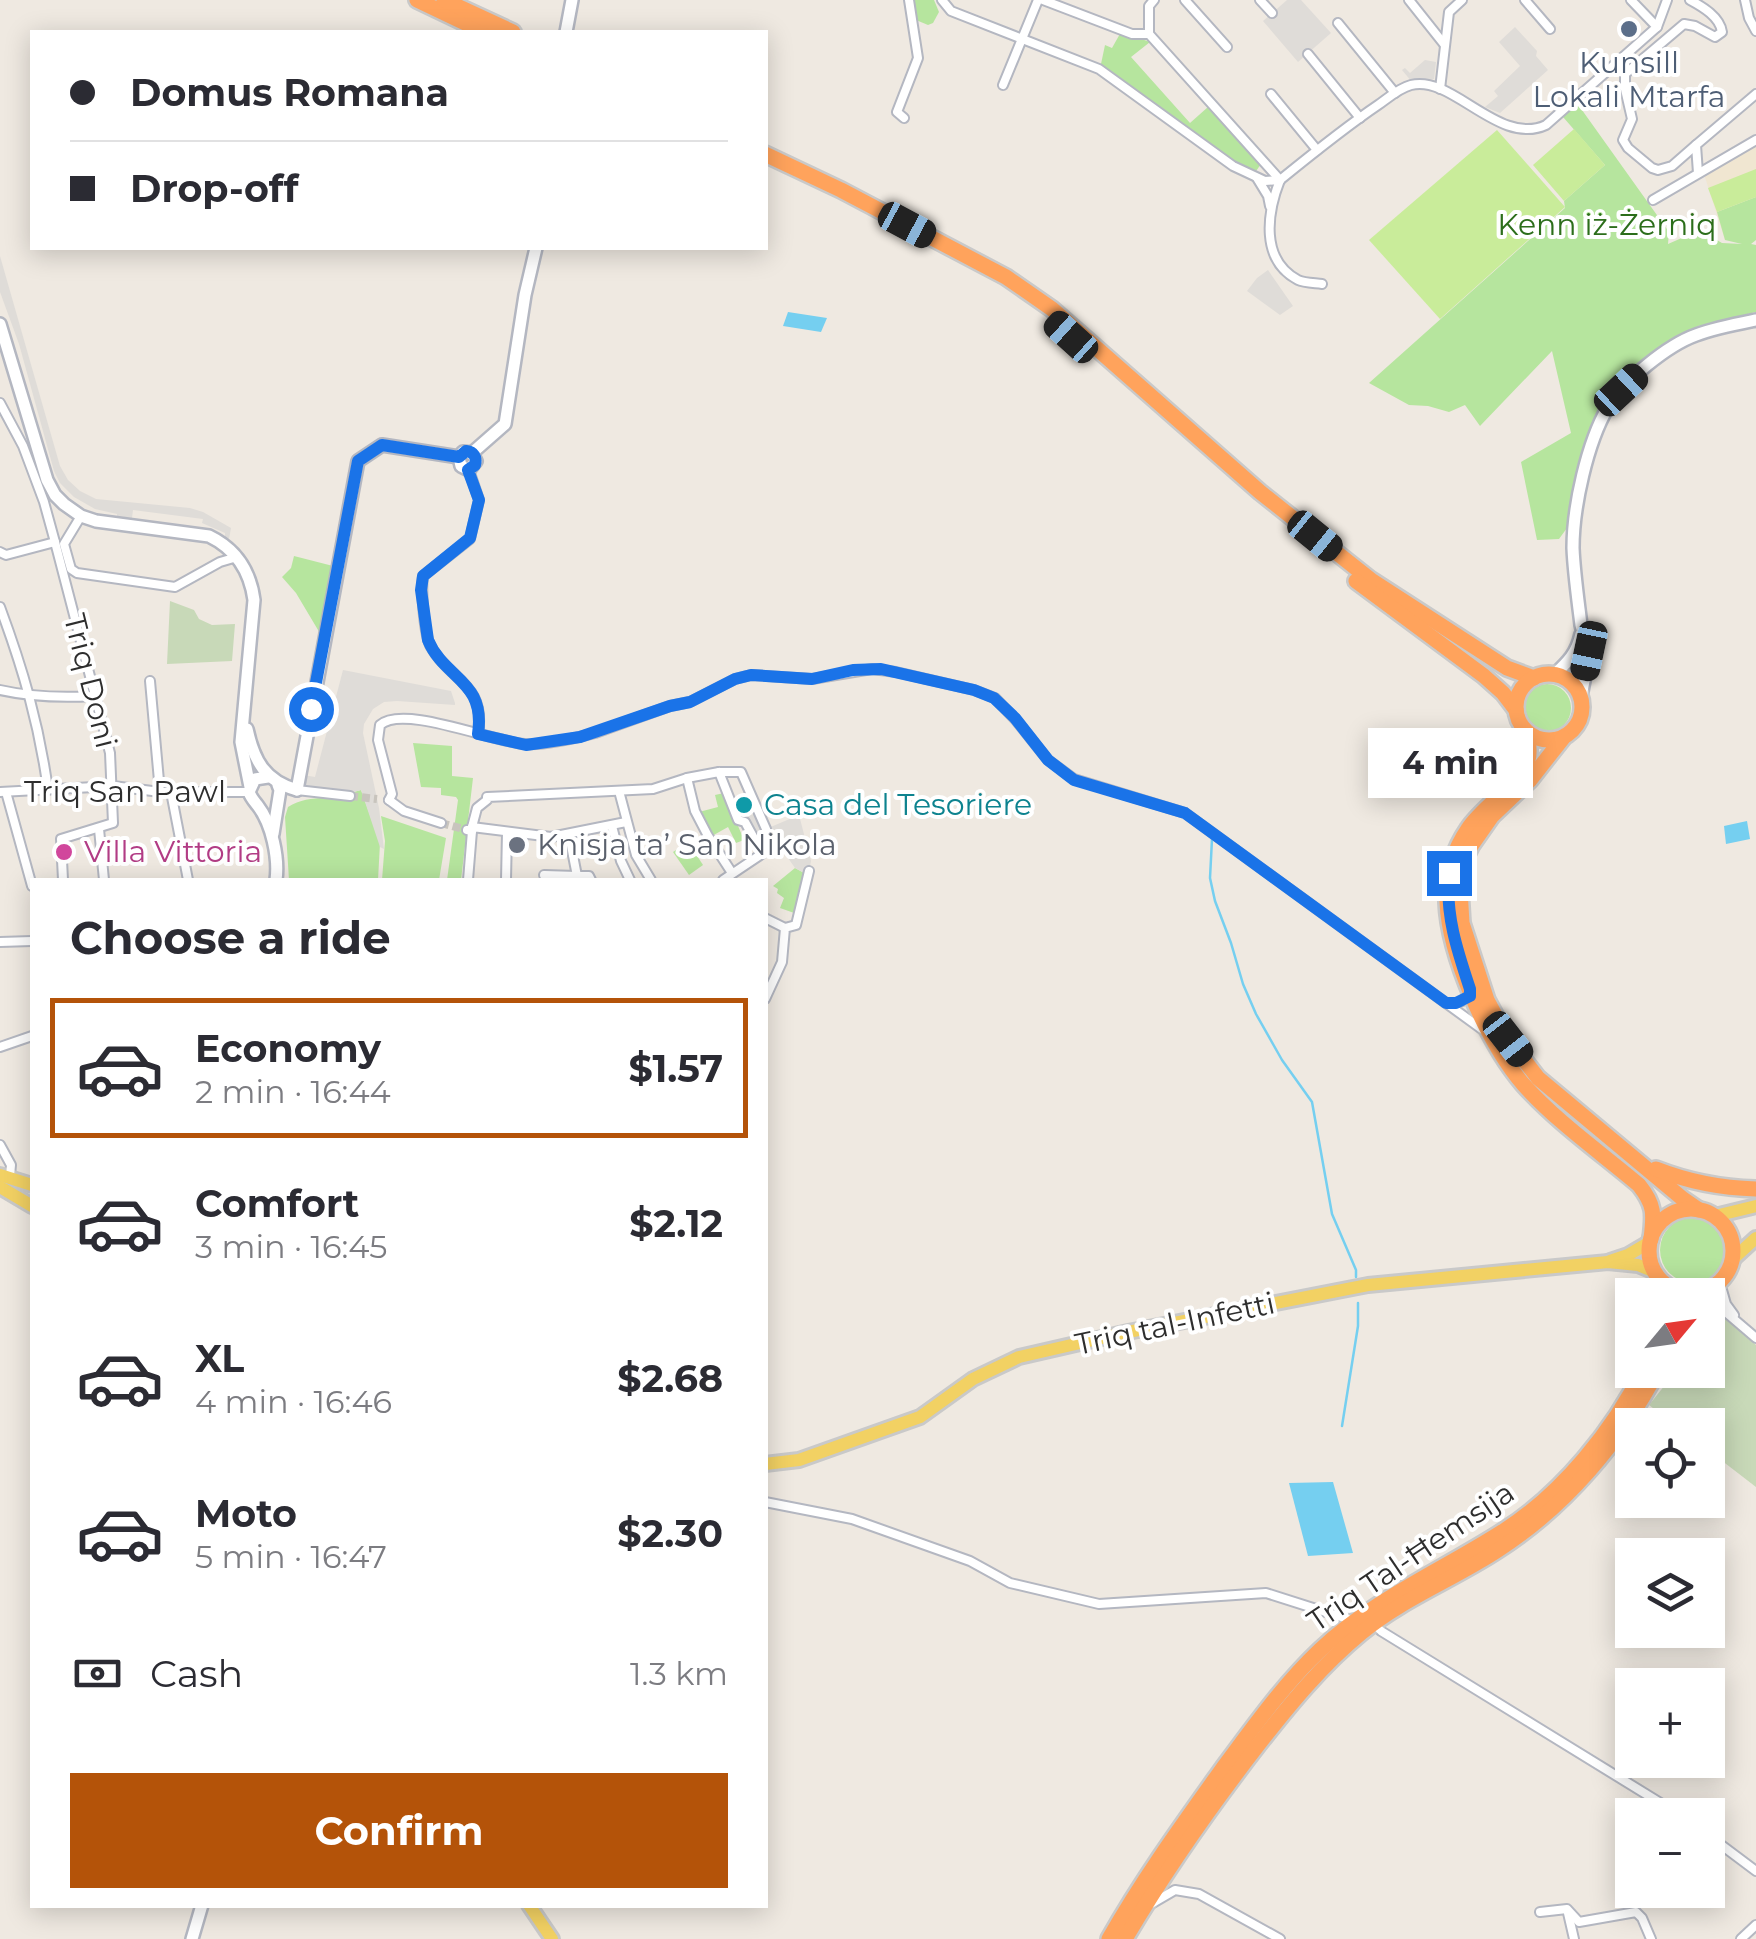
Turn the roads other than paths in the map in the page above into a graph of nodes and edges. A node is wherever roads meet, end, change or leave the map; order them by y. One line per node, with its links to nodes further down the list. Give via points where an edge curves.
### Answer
1 (417, 0): 21 (highway)
2 (444, 0): 22 (highway)
3 (572, 0): 23 (street)
4 (909, 0): 35 (street, via 918,58 897,112)
5 (942, 0): 26 (street, via 951,12)
6 (1040, 0): 25 (street); 26 (street)
7 (1154, 0): 25 (street)
8 (1185, 0): 28 (street)
9 (1260, 0): 17 (street)
10 (1409, 0): 27 (street)
11 (1462, 0): 27 (street, via 1449,12)
12 (1525, 0): 20 (street)
13 (1631, 0): 19 (street)
14 (1667, 0): 19 (street)
15 (1690, 0): 38 (street, via 1708,10 1721,34 1684,24 1625,74 1632,119 1624,140 1660,170)
16 (1745, 0): 24 (street)
17 (1272, 14)
18 (1338, 23): 32 (street)
19 (1657, 27): 31 (street, via 1534,130 1514,129)
20 (1550, 29)
21 (480, 30)
22 (508, 30)
23 (566, 30)
24 (1756, 31)
25 (1148, 34): 44 (street)
26 (1023, 40): 30 (street); 43 (street, via 1099,70)
27 (1444, 44): 31 (street)
28 (1227, 47)
29 (1308, 54): 36 (street)
30 (1003, 85)
31 (1440, 90): 32 (street, via 1410,85)
32 (1396, 93): 36 (street)
33 (1271, 94): 39 (street)
34 (1756, 94): 38 (street)
35 (904, 118)
36 (1360, 118): 39 (street)
37 (1756, 140): 42 (street)
38 (1696, 145): 42 (street)
39 (1316, 150): 44 (street)
40 (768, 155): 63 (highway, via 1006,276 1371,580)
41 (768, 166): 69 (highway, via 999,284 1048,316 1256,502 1484,676)
42 (1698, 173): 45 (street)
43 (1257, 178): 44 (street); 46 (street)
44 (1280, 180): 46 (street)
45 (1653, 200)
46 (1270, 206): 48 (street, via 1277,262 1300,282)
47 (536, 250): 52 (street, via 505,424)
48 (1322, 284)
49 (1756, 320): 61 (street, via 1691,337 1652,362 1610,404 1575,519)
50 (0, 324): 55 (street)
51 (0, 403): 55 (street, Triq Doni)
52 (472, 453): 53 (street); 54 (street, via 476,461)
53 (459, 457): 54 (street); 80 (street, via 382,445 358,461)
54 (468, 470): 72 (street, via 479,500 470,538 423,576 421,590 430,647 472,690)
55 (49, 498): 56 (street); 57 (street, Triq Doni)
56 (81, 516): 59 (street, via 200,533); 59 (street, via 64,544 77,573 174,587)
57 (55, 542): 58 (street); 67 (street, Triq Doni)
58 (2, 555)
59 (238, 557): 70 (street, via 254,600)
60 (0, 607): 66 (street)
61 (1582, 630): 62 (street, via 1572,658); 68 (street, via 1589,651)
62 (1554, 675): 63 (highway); 68 (highway, via 1571,683)
63 (1534, 678): 69 (highway, via 1520,691)
64 (150, 681): 83 (street)
65 (0, 690): 66 (street)
66 (30, 695): 67 (street); 79 (street)
67 (94, 696): 76 (street, Triq Doni)
68 (1581, 700): 73 (highway, via 1580,718)
69 (1516, 710): 71 (highway)
70 (245, 718): 77 (street); 78 (street, via 252,749)
71 (1525, 730): 73 (highway, via 1543,740); 120 (highway, via 1528,760 1468,828 1449,873 1450,924)
72 (478, 734): 87 (street, via 408,718 383,721 378,740); 122 (street, via 526,745 580,737 751,675 812,679 881,669 974,690 994,698 1074,780 1185,813)
73 (1563, 738): 127 (highway, via 1471,846 1460,890 1462,923 1508,1039 1538,1078)
74 (719, 772): 75 (street); 94 (street, via 741,772); 99 (street, via 738,820)
75 (687, 778): 81 (street); 101 (street, via 695,811)
76 (112, 786): 79 (street, Triq San Pawl); 83 (street, Triq San Pawl); 92 (street, Triq Doni, via 113,823)
77 (250, 789): 78 (street, via 255,780); 84 (street, Triq San Pawl); 88 (street)
78 (276, 789): 80 (street); 88 (street, via 267,807); 97 (street)
79 (48, 790): 82 (street, Triq San Pawl)
80 (297, 790): 85 (street)
81 (619, 791): 89 (street); 93 (street, via 487,797)
82 (3, 792): 115 (street)
83 (160, 792): 84 (street, Triq San Pawl)
84 (171, 792): 106 (street)
85 (350, 796)
86 (377, 799): 87 (street)
87 (389, 800): 90 (street)
88 (258, 806): 97 (street)
89 (626, 822): 91 (street); 113 (street)
90 (441, 823)
91 (612, 826): 96 (street); 112 (street)
92 (99, 829): 104 (street, Triq Doni, via 61,838); 105 (street)
93 (470, 829): 95 (street); 108 (street)
94 (766, 829)
95 (507, 832): 96 (street); 109 (street)
96 (570, 835): 103 (street)
97 (272, 839): 107 (street)
98 (774, 845): 99 (street)
99 (762, 853): 101 (street)
100 (809, 871): 117 (street, via 796,925)
101 (732, 872): 114 (street)
102 (544, 875): 110 (street)
103 (577, 876): 110 (street); 111 (street)
104 (63, 878)
105 (104, 878)
106 (188, 878)
107 (276, 878)
108 (468, 878)
109 (506, 878)
110 (563, 878)
111 (590, 878)
112 (629, 878)
113 (649, 878)
114 (724, 878)
115 (30, 880)
116 (768, 919): 117 (street)
117 (786, 928): 121 (street, via 782,962)
118 (30, 940): 119 (street)
119 (0, 942)
120 (1470, 989): 122 (street, via 1465,1000); 123 (highway)
121 (768, 992)
122 (1446, 1003): 123 (street)
123 (1491, 1036): 135 (highway, via 1548,1108 1649,1196)
124 (30, 1037): 125 (street)
125 (0, 1047)
126 (0, 1145): 128 (street, via 11,1165)
127 (1642, 1164): 130 (highway, via 1685,1180); 133 (highway)
128 (3, 1180): 129 (main road); 131 (main road)
129 (30, 1187)
130 (1756, 1190)
131 (28, 1203)
132 (1756, 1206): 133 (main road)
133 (1707, 1213): 135 (highway, via 1675,1212); 136 (highway, via 1730,1235)
134 (1756, 1238): 136 (main road)
135 (1651, 1240): 137 (main road, Triq tal-Infetti); 138 (highway)
136 (1733, 1258): 141 (highway)
137 (1608, 1262): 138 (main road, Triq tal-Infetti); 148 (main road, Triq tal-Infetti, via 1368,1285 1019,1357 920,1417 799,1460)
138 (1656, 1274): 139 (highway); 140 (highway)
139 (1658, 1278)
140 (1660, 1278)
141 (1724, 1278)
142 (1725, 1300): 144 (street)
143 (1725, 1313): 144 (street)
144 (1738, 1322): 145 (street)
145 (1756, 1338)
146 (1634, 1388): 150 (highway, Triq Tal-Ħemsija, via 1602,1437 1531,1511)
147 (1648, 1388): 151 (highway, Triq Tal-Ħemsija, via 1567,1495 1499,1550)
148 (768, 1464)
149 (768, 1503): 150 (street, via 852,1520 970,1560 1010,1583 1100,1604 1266,1593)
150 (1354, 1621): 163 (highway, Triq Tal-Ħemsija, via 1319,1650 1245,1739)
151 (1373, 1623): 152 (street); 158 (highway, Triq Tal-Ħemsija, via 1300,1691)
152 (1652, 1798)
153 (1725, 1848): 154 (street)
154 (1756, 1871)
155 (201, 1908): 161 (street)
156 (531, 1908): 162 (main road)
157 (1567, 1909): 159 (street); 166 (street); 167 (street, via 1580,1922 1636,1912)
158 (1141, 1911): 164 (highway, Triq Tal-Ħemsija); 165 (street, via 1166,1893 1188,1891)
159 (1540, 1912)
160 (1756, 1926): 168 (street)
161 (192, 1939)
162 (552, 1939)
163 (1108, 1939)
164 (1125, 1939)
165 (1280, 1939)
166 (1574, 1939)
167 (1652, 1939)
168 (1741, 1939)

